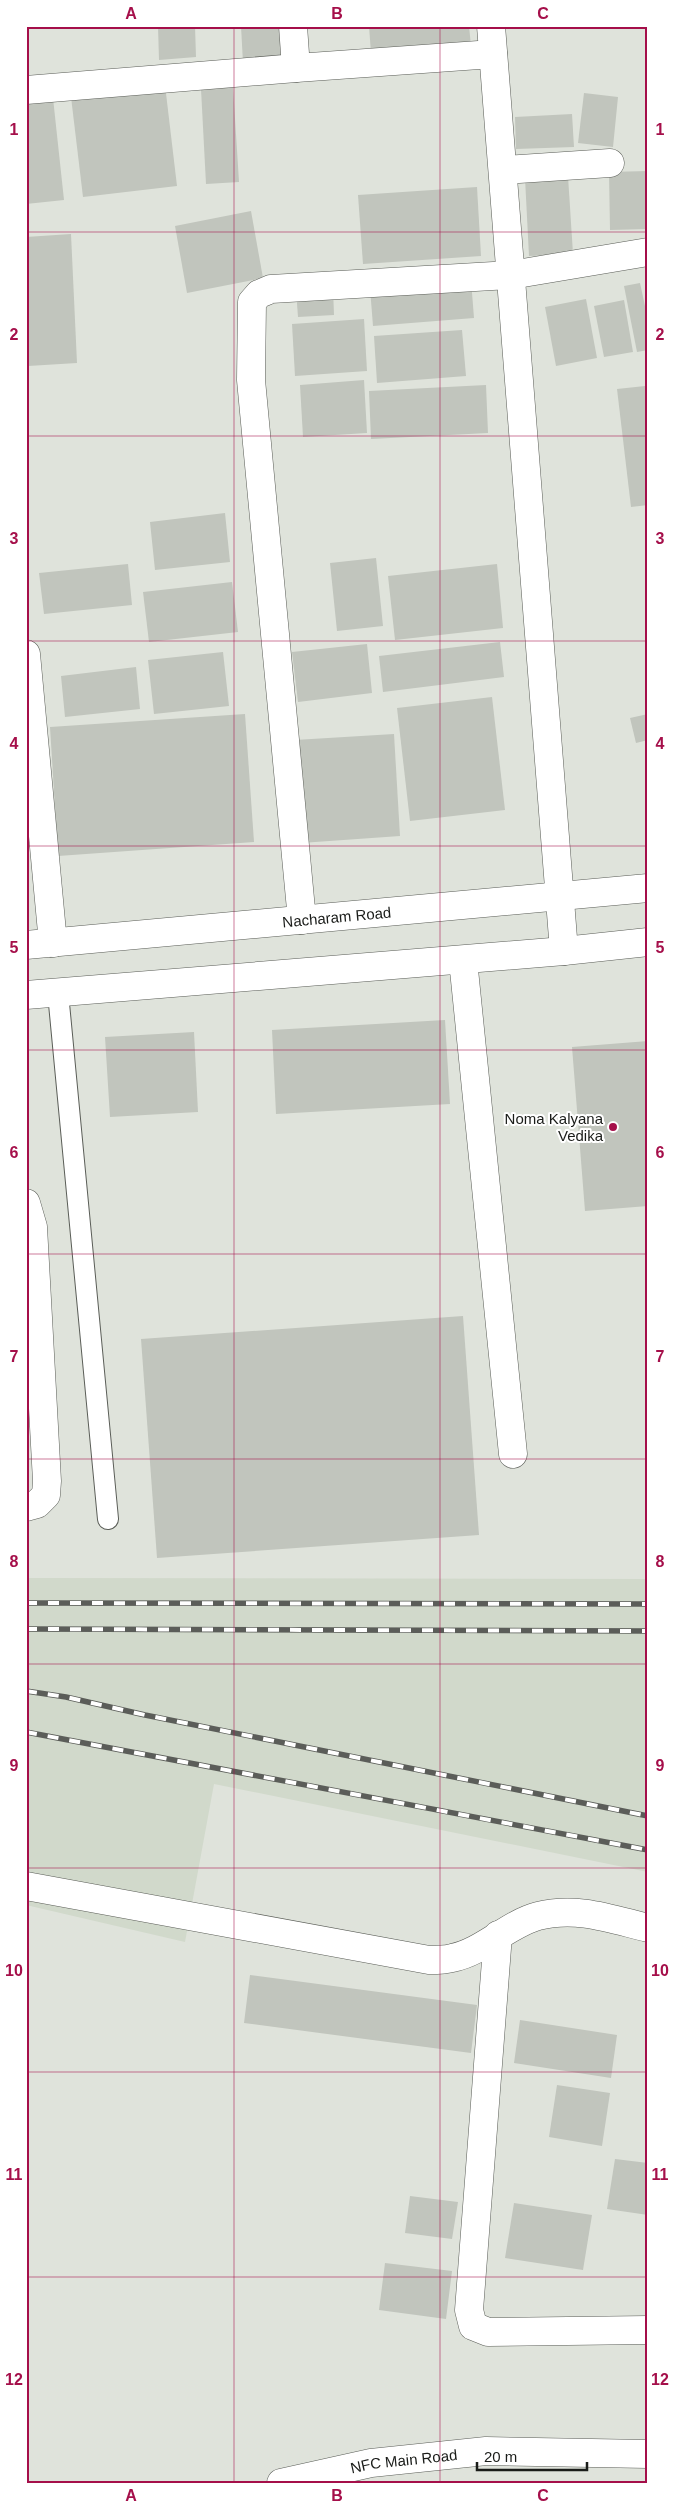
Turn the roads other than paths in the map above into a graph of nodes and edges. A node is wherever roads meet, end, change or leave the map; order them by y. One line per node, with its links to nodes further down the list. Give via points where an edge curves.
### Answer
1 (293, 26): 4 (street)
2 (492, 26): 3 (street)
3 (493, 54): 4 (street); 7 (street)
4 (296, 68): 5 (street)
5 (26, 90)
6 (610, 163): 7 (street)
7 (503, 170): 9 (street)
8 (648, 252): 9 (street)
9 (512, 275): 12 (street); 13 (street, via 271,289 259,294 252,302 251,380)
10 (26, 654): 15 (street)
11 (648, 888): 12 (street, Nacharam Road)
12 (558, 896): 13 (street, Nacharam Road); 16 (street)
13 (302, 920): 15 (street, Nacharam Road)
14 (648, 942): 16 (street)
15 (40, 944)
16 (564, 951): 17 (street)
17 (463, 960): 18 (street); 21 (street)
18 (58, 992): 19 (street); 23 (lane)
19 (26, 995)
20 (26, 1203): 22 (street, via 33,1227 47,1481 46,1496 37,1504)
21 (513, 1454)
22 (26, 1507)
23 (108, 1519)
24 (26, 1886): 26 (street, via 429,1960 466,1954)
25 (648, 1928): 26 (street, via 578,1911 538,1916)
26 (498, 1935): 27 (street, via 469,2310 473,2326 488,2332)
27 (648, 2330)
28 (648, 2454): 29 (street, NFC Main Road, via 486,2451 371,2463)
29 (281, 2483)

